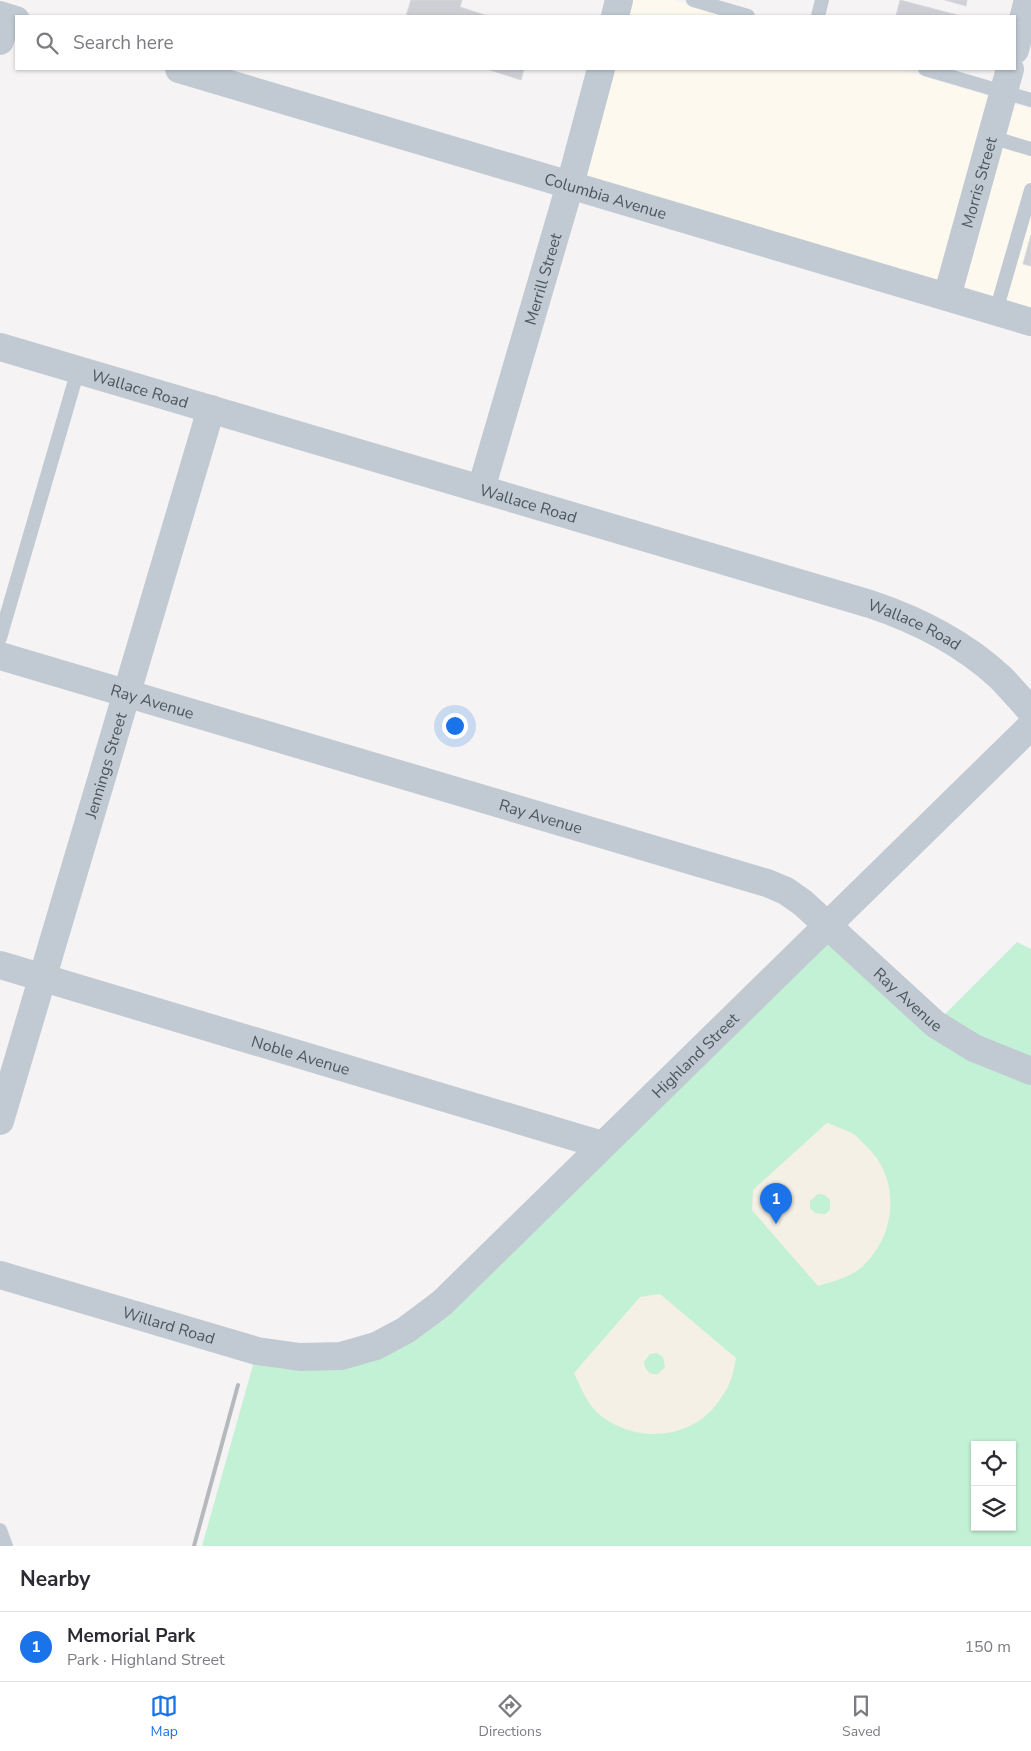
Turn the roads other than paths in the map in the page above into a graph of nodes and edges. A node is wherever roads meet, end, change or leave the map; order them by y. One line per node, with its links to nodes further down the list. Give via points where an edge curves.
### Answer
1 (619, 0): 5 (street)
2 (693, 0): 6 (lane)
3 (822, 0): 7 (lane)
4 (1028, 0): 8 (street)
5 (615, 15)
6 (745, 15)
7 (818, 15)
8 (1016, 46)
9 (182, 70): 16 (street, Columbia Avenue)
10 (601, 70): 16 (street, Merrill Street)
11 (932, 70): 12 (lane)
12 (1006, 80): 13 (lane); 14 (street, Morris Street)
13 (1031, 100)
14 (991, 137): 15 (lane); 18 (street, Morris Street)
15 (1031, 149)
16 (570, 185): 18 (street, Columbia Avenue); 24 (street, Merrill Street)
17 (1031, 190): 19 (lane)
18 (947, 297): 19 (street, Columbia Avenue)
19 (996, 311): 20 (street, Columbia Avenue)
20 (1031, 322)
21 (0, 347): 22 (street, Wallace Road)
22 (78, 370): 23 (street, Wallace Road); 25 (lane)
23 (211, 409): 24 (street, Wallace Road); 27 (street, Jennings Street)
24 (481, 489): 28 (street, Wallace Road, via 902,615 936,631 973,655 1000,677)
25 (0, 638)
26 (0, 656): 27 (street, Ray Avenue)
27 (127, 694): 30 (street, Ray Avenue, via 767,883 786,891); 32 (street, Jennings Street)
28 (1031, 711)
29 (1031, 726): 30 (street, Highland Street)
30 (827, 924): 33 (street, Ray Avenue, via 935,1024 974,1048); 35 (street, Highland Street)
31 (0, 965): 32 (street, Noble Avenue)
32 (43, 978): 34 (street, Jennings Street); 35 (street, Noble Avenue)
33 (1031, 1071)
34 (0, 1120)
35 (602, 1145): 37 (street, Highland Street, via 442,1303 399,1334 376,1346)
36 (0, 1275): 37 (street, Willard Road, via 257,1351 300,1357)
37 (341, 1356)
38 (0, 1530): 39 (lane)
39 (6, 1546)

